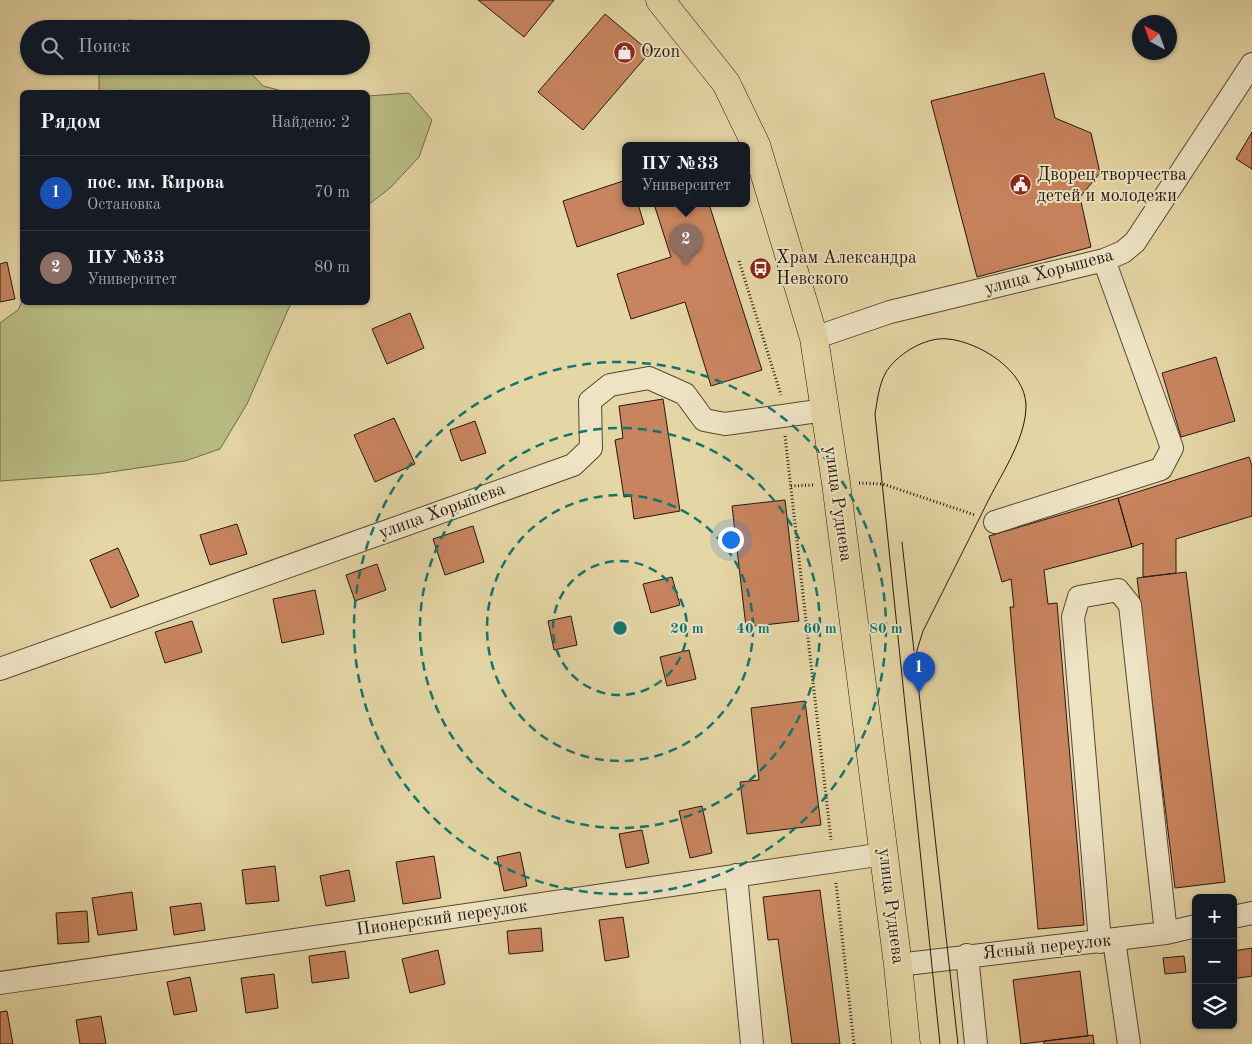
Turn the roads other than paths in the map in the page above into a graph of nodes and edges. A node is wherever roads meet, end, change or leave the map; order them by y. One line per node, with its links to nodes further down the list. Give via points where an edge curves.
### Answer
1 (660, 0): 4 (main road, улица Руднева, via 726,83 756,145)
2 (1252, 64): 3 (street, улица Хорышева, via 1135,242 1124,252)
3 (1104, 260): 4 (street, улица Хорышева, via 890,312); 6 (street, via 1172,448 1161,469)
4 (814, 338): 5 (main road, улица Руднева)
5 (825, 410): 7 (street, улица Хорышева, via 725,424 704,420 685,394 649,378 610,385 590,401 591,448 573,465); 8 (main road, улица Руднева)
6 (995, 522)
7 (0, 669)
8 (884, 854): 9 (street, Пионерский переулок); 16 (main road, улица Руднева)
9 (736, 876): 17 (street, Пионерский переулок); 18 (street)
10 (1252, 913): 11 (street)
11 (1237, 916)
12 (1192, 927): 13 (street, Ясный переулок)
13 (1166, 934): 14 (street, Ясный переулок); 14 (street, via 1130,605 1118,590 1079,597 1073,617)
14 (1107, 941): 15 (street, Ясный переулок); 21 (street)
15 (967, 955): 16 (street, Ясный переулок); 20 (street)
16 (898, 965): 19 (main road, улица Руднева)
17 (0, 983)
18 (752, 1044)
19 (906, 1044)
20 (976, 1044)
21 (1129, 1044)

